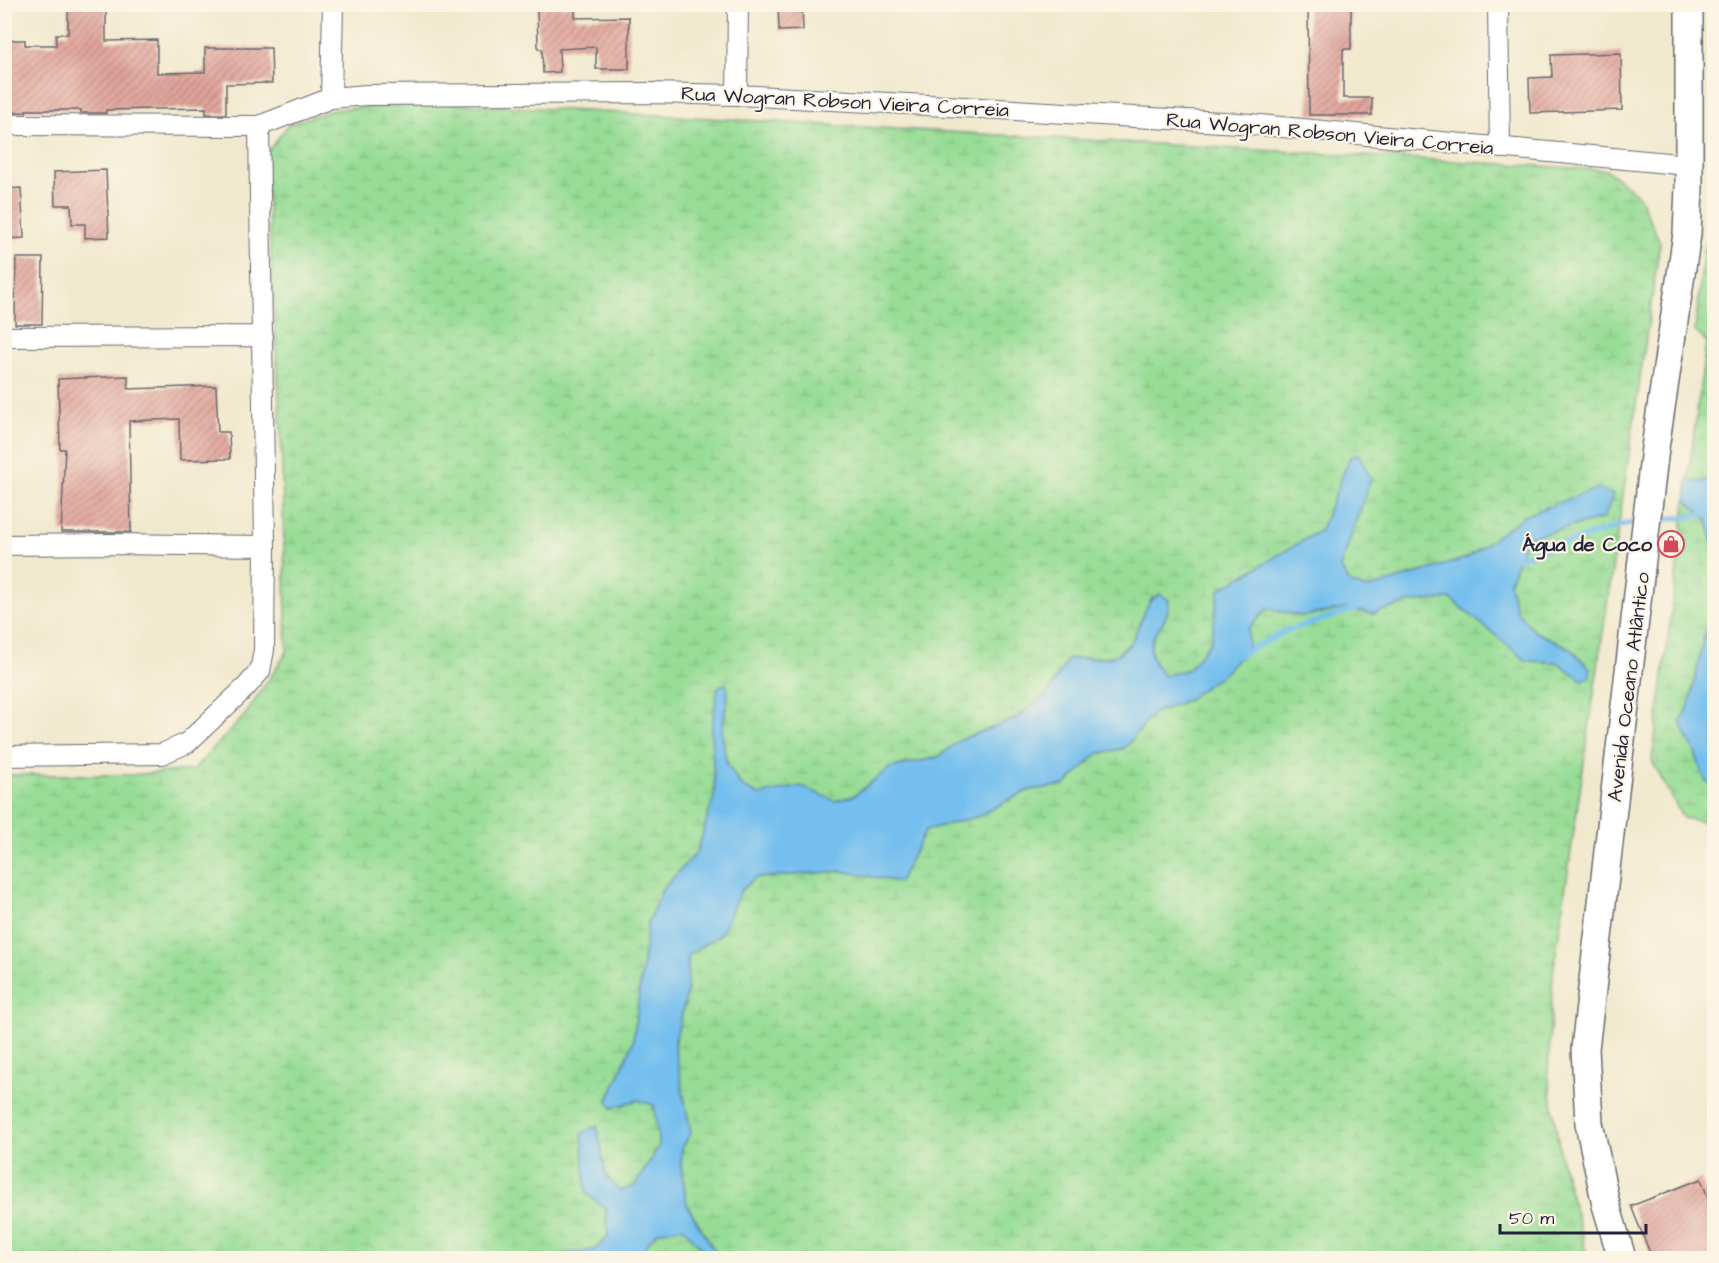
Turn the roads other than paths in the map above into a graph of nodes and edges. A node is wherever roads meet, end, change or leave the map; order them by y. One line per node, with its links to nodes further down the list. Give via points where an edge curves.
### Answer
1 (333, 4): 6 (street)
2 (738, 4): 5 (street)
3 (1498, 4): 9 (street)
4 (1689, 4): 10 (main road, Avenida Oceano Atlântico)
5 (737, 95): 6 (street, Rua Wogran Robson Vieira Correia, via 510,93); 9 (street, Rua Wogran Robson Vieira Correia, via 1239,123)
6 (331, 98): 8 (street, Rua Wogran Robson Vieira Correia)
7 (4, 125): 8 (street, Rua Wogran Robson Vieira Correia)
8 (259, 126): 11 (street)
9 (1500, 148): 10 (street, Rua Wogran Robson Vieira Correia)
10 (1689, 165): 16 (main road, Avenida Oceano Atlântico, via 1687,234 1656,448 1585,1049 1589,1123)
11 (263, 336): 12 (street); 14 (street)
12 (4, 337)
13 (4, 545): 14 (street)
14 (265, 546): 15 (street, via 264,650 260,670 187,743 162,754)
15 (4, 756)
16 (1622, 1258)

